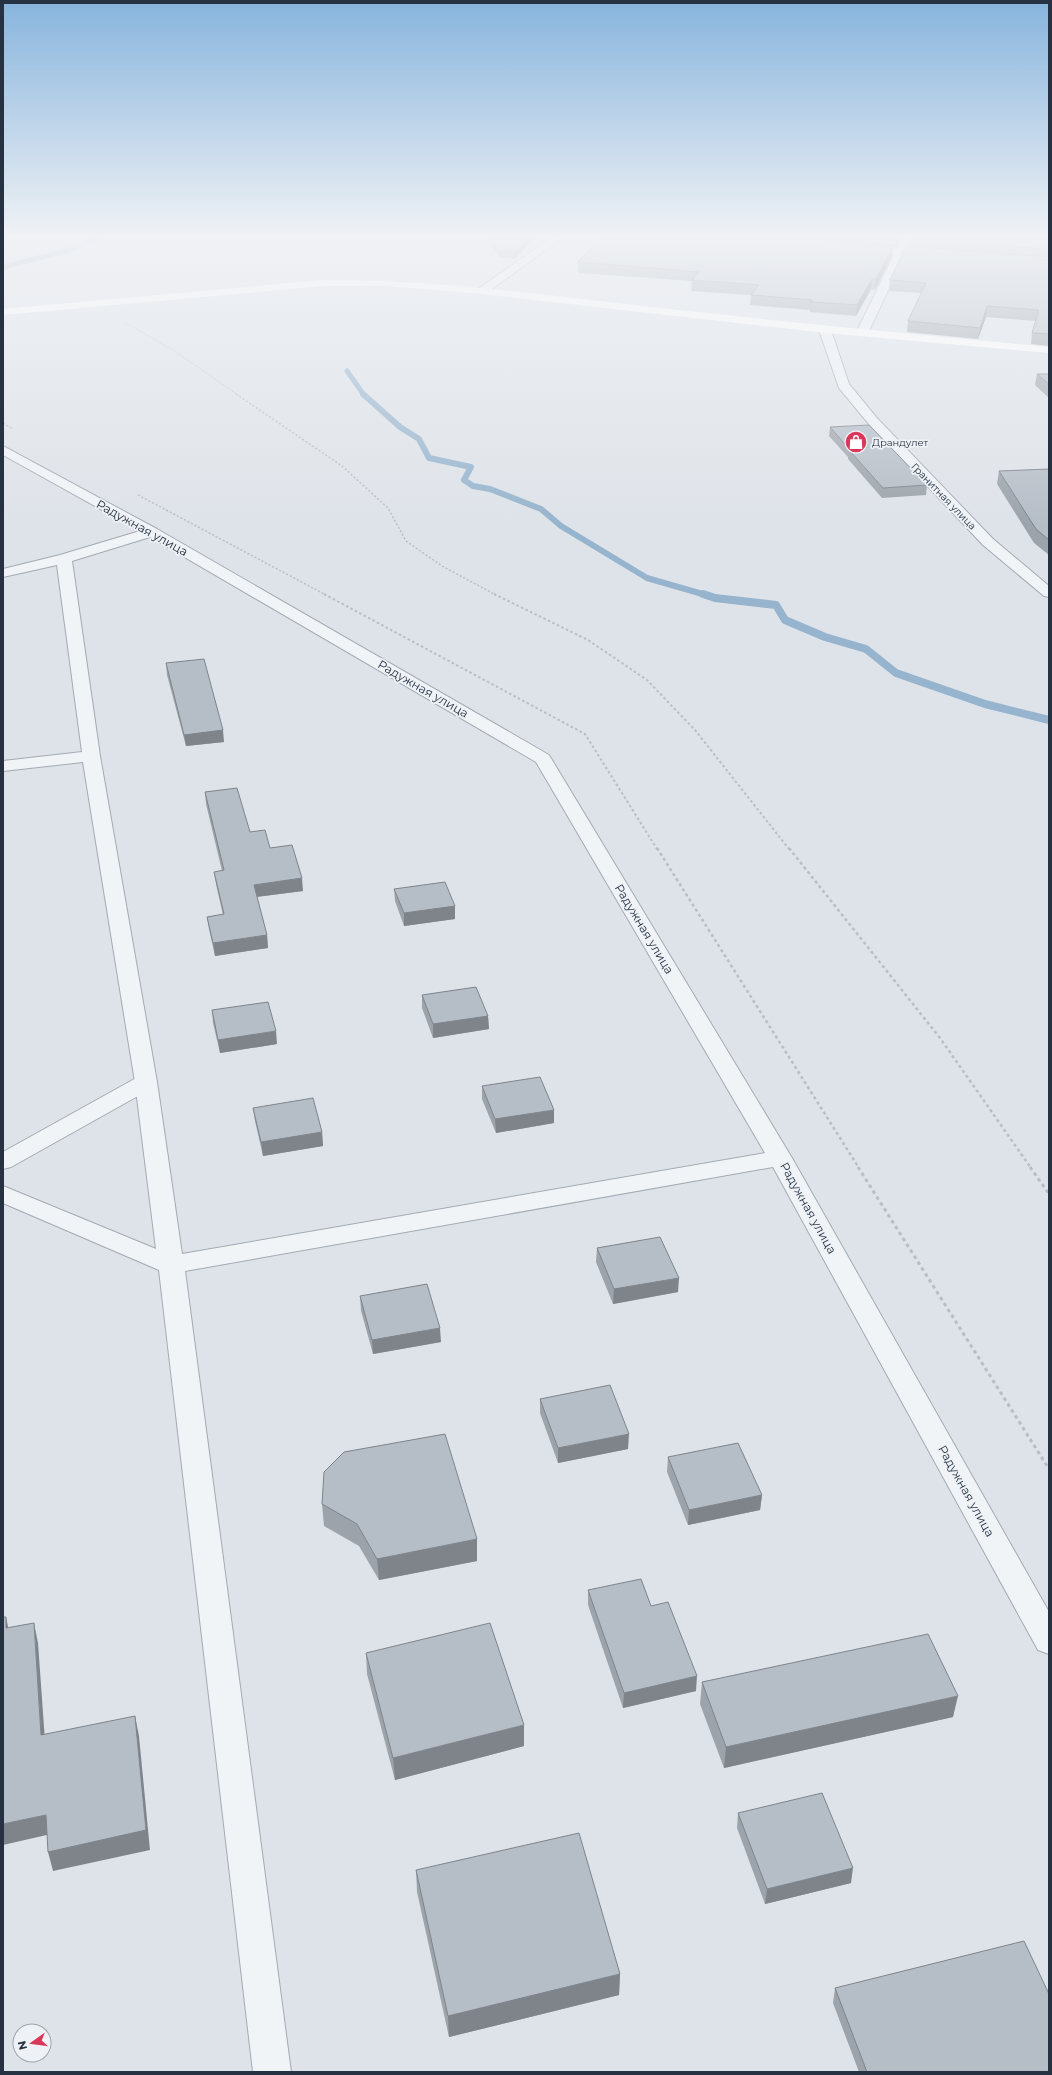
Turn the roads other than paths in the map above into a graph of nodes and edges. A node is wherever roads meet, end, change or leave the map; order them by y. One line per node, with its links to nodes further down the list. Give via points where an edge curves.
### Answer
1 (825, 330): 8 (street, Гранитная улица, via 843,385 872,420)
2 (833, 331): 4 (main road)
3 (864, 331): 4 (street)
4 (862, 334): 5 (main road)
5 (1049, 350)
6 (3, 450): 7 (street, Радужная улица)
7 (152, 532): 9 (street); 15 (street, Радужная улица, via 543,759)
8 (988, 542): 11 (lane)
9 (64, 559): 10 (street); 12 (street)
10 (3, 573)
11 (1049, 593)
12 (91, 756): 13 (street); 14 (street)
13 (3, 766)
14 (146, 1082): 16 (lane); 18 (street)
15 (780, 1158): 18 (street); 19 (street, Радужная улица)
16 (3, 1162)
17 (3, 1194): 18 (street)
18 (171, 1265): 20 (street)
19 (1049, 1641)
20 (272, 2072)

